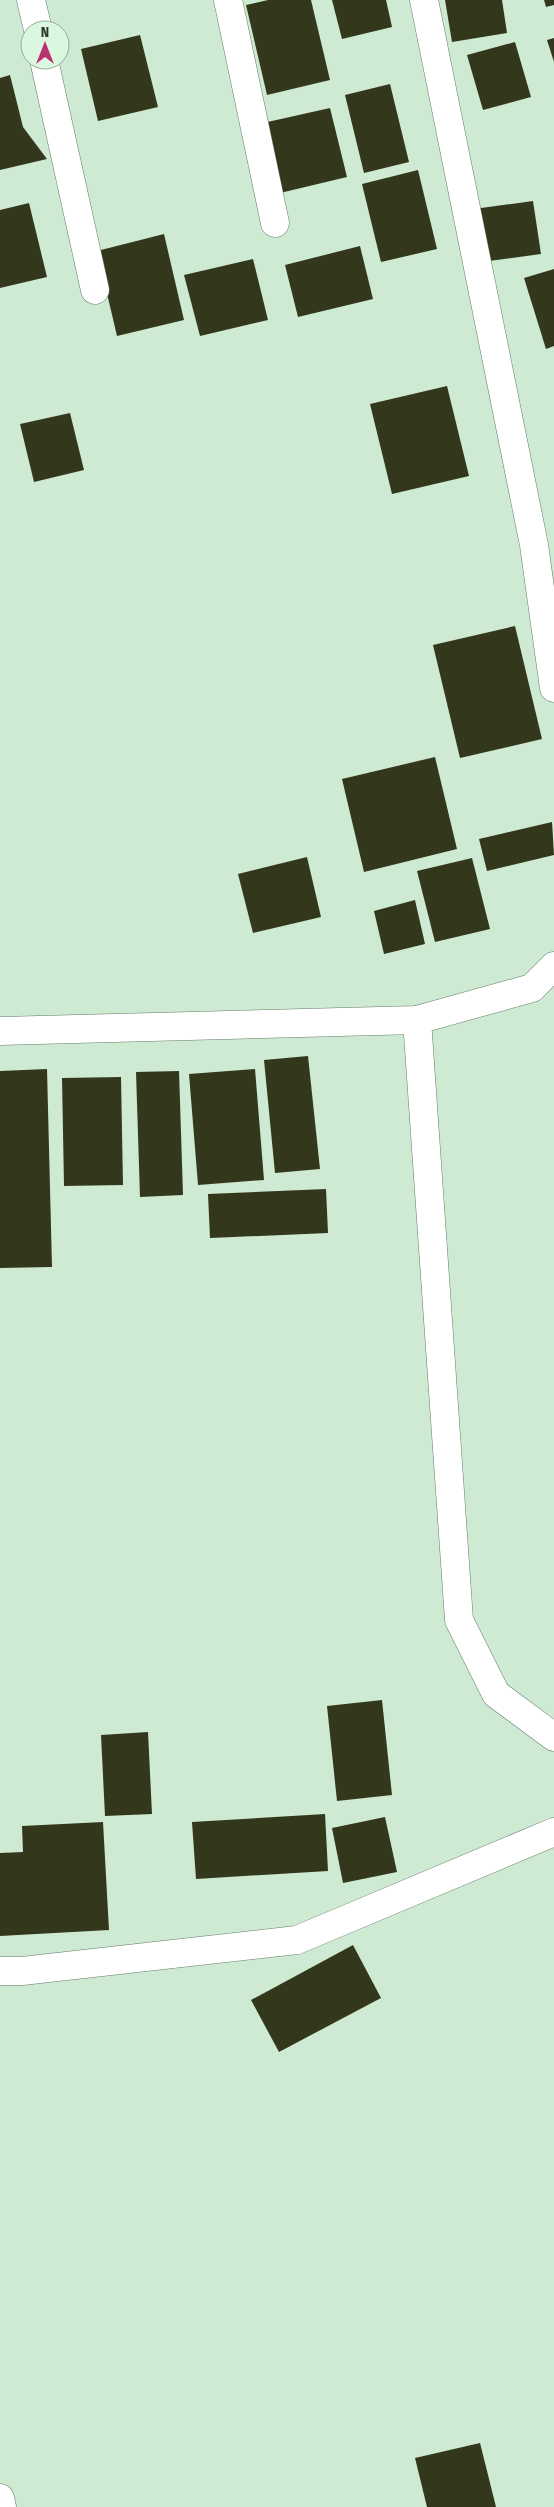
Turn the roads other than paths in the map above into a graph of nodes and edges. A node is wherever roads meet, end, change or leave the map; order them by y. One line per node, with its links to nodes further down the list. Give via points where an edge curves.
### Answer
1 (31, 0): 4 (street)
2 (228, 0): 6 (street)
3 (424, 0): 8 (street, via 534,545)
4 (36, 20)
5 (46, 70): 7 (street)
6 (275, 223)
7 (95, 290)
8 (554, 688)
9 (554, 966): 10 (street, via 532,988)
10 (417, 1020): 11 (street); 12 (street, via 459,1620 496,1694)
11 (0, 1031)
12 (554, 1737)
13 (554, 1832): 14 (street, via 297,1940 22,1972)
14 (0, 1971)
15 (0, 2498): 16 (street)
16 (2, 2507)

